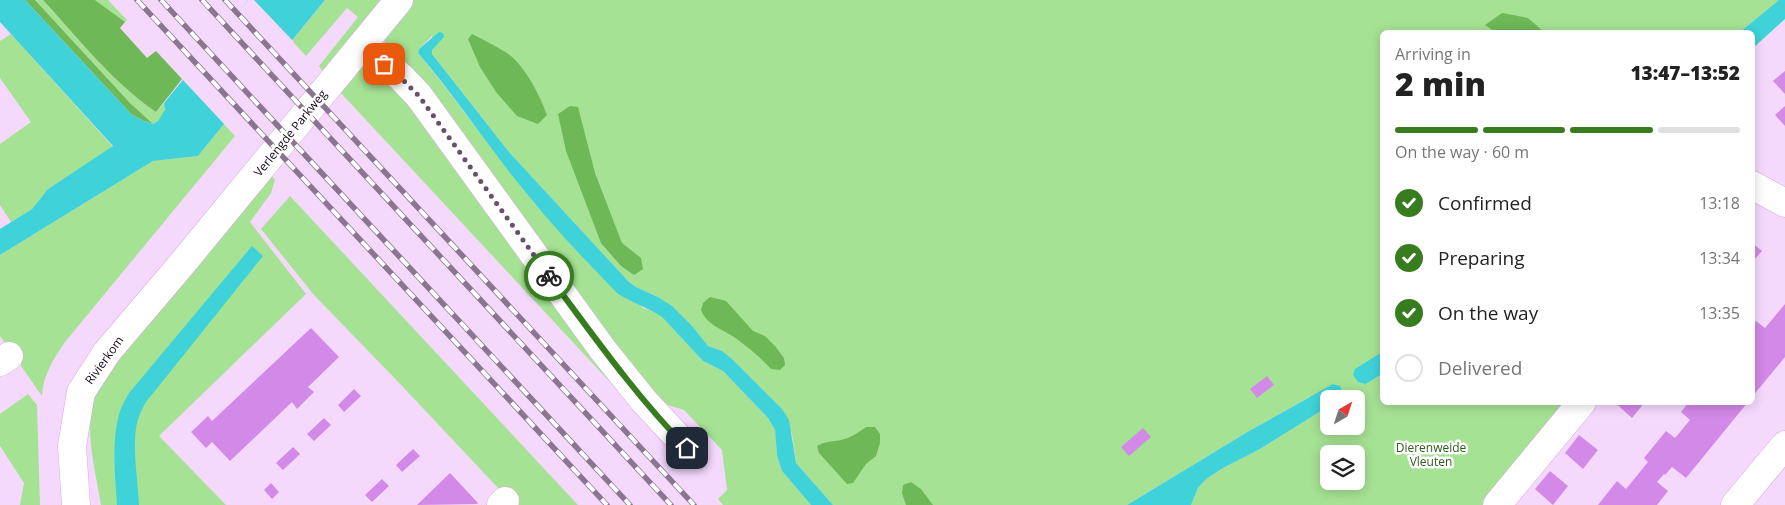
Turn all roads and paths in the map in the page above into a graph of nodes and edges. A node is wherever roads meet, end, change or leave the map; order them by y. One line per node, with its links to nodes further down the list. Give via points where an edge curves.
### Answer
1 (400, 0): 2 (street, Verlengde Parkweg)
2 (362, 45): 5 (street, Verlengde Parkweg); 8 (street, via 419,96 603,350)
3 (1755, 192): 4 (street)
4 (1785, 204)
5 (181, 265): 9 (street, Rivierkom, via 107,352 81,392 72,446)
6 (1580, 405): 10 (street)
7 (1785, 445): 11 (street)
8 (687, 448)
9 (76, 505)
10 (1497, 505)
11 (1735, 505)

